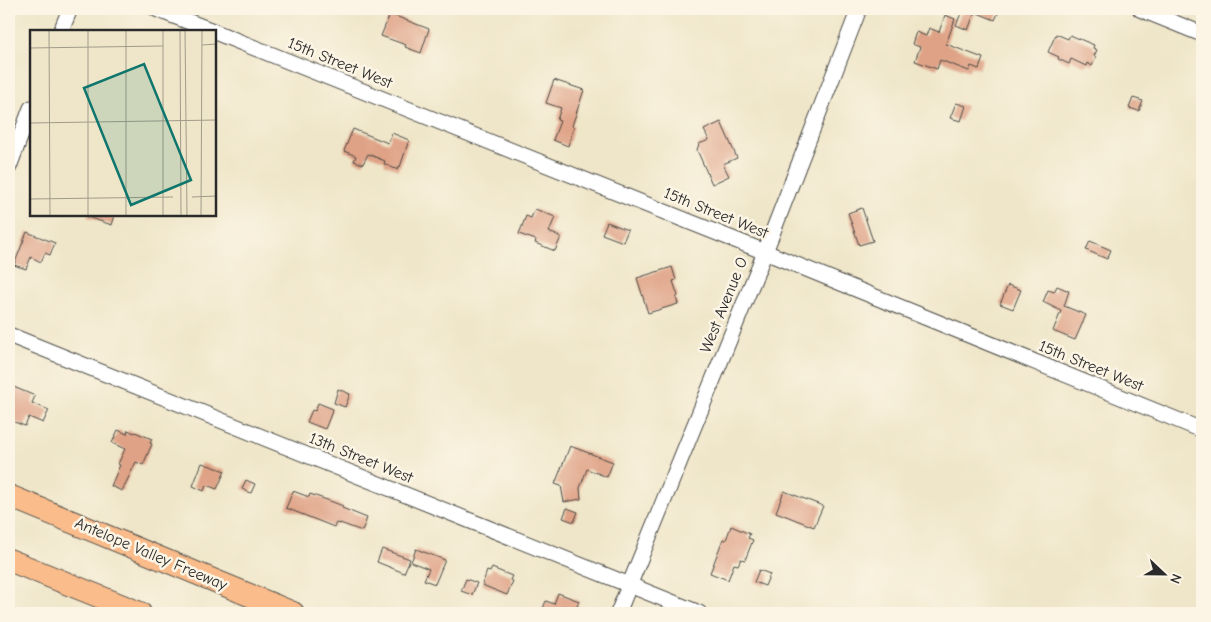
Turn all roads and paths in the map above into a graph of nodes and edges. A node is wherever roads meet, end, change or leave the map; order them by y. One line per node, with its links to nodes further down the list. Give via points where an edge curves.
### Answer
1 (70, 9): 5 (street)
2 (156, 9): 6 (street, 15th Street West)
3 (858, 9): 11 (street, West Avenue O)
4 (1140, 9): 8 (street)
5 (61, 30)
6 (209, 30)
7 (216, 33): 11 (street, 15th Street West)
8 (1202, 34)
9 (30, 111): 10 (street)
10 (9, 167)
11 (765, 252): 13 (street, 15th Street West); 16 (street, West Avenue O)
12 (9, 335): 16 (street, 13th Street West)
13 (1202, 430)
14 (9, 496): 18 (highway, Antelope Valley Freeway)
15 (9, 560): 17 (highway)
16 (629, 584): 19 (street, West Avenue O); 20 (street, 13th Street West)
17 (140, 613)
18 (293, 613)
19 (618, 613)
20 (699, 613)

